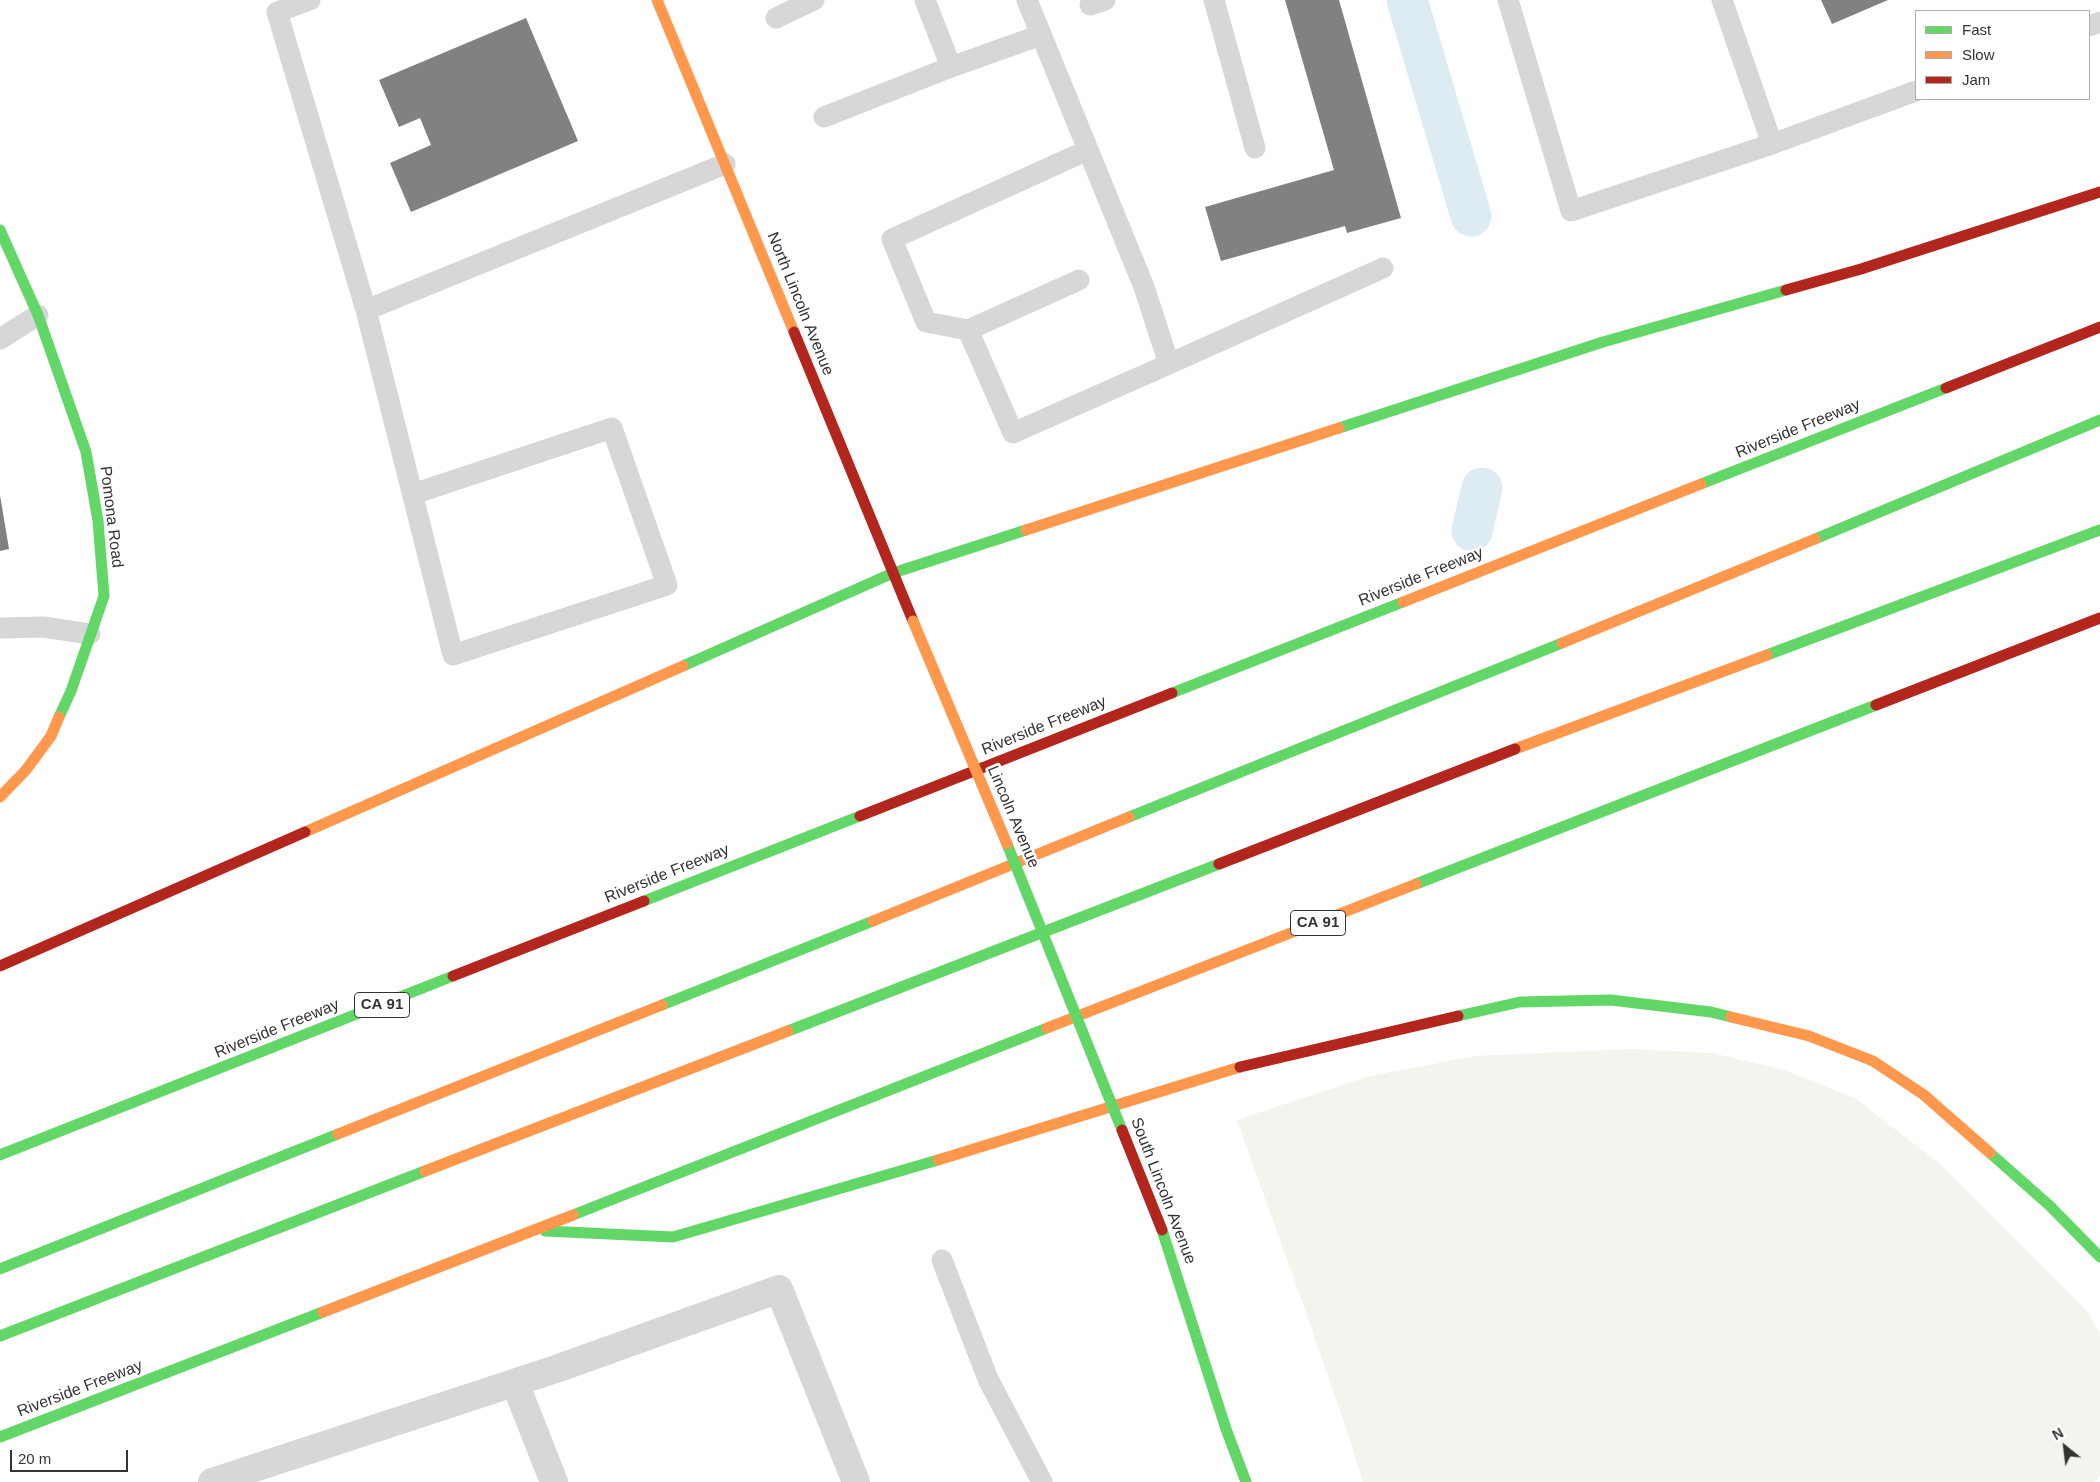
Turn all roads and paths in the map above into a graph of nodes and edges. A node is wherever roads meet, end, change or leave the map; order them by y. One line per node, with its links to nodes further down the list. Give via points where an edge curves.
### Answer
1 (310, 0): 22 (lane, via 277,12)
2 (657, 0): 17 (main road, North Lincoln Avenue)
3 (814, 0): 9 (lane)
4 (925, 0): 11 (lane)
5 (1027, 0): 10 (lane)
6 (1214, 0): 15 (lane)
7 (1508, 0): 14 (lane, via 1571,211)
8 (1722, 0): 14 (lane)
9 (776, 18)
10 (1041, 35): 11 (lane); 16 (lane)
11 (951, 67): 13 (lane)
12 (1915, 91): 14 (lane)
13 (824, 117)
14 (1772, 144)
15 (1255, 148)
16 (1088, 150): 25 (lane, via 892,239 926,322); 27 (lane, via 1144,287)
17 (725, 164): 22 (lane); 31 (main road, North Lincoln Avenue)
18 (2100, 192): 31 (main road, via 1861,269 1603,342)
19 (0, 230): 23 (main road, Pomona Road)
20 (1383, 268): 27 (lane)
21 (1079, 280): 25 (lane)
22 (366, 310): 29 (lane)
23 (38, 315): 26 (lane); 35 (main road, Pomona Road, via 86,452 98,521 104,596)
24 (2100, 327): 39 (main road, Riverside Freeway / CA 91)
25 (968, 330): 27 (lane, via 1013,432)
26 (0, 339)
27 (1169, 364)
28 (2100, 420): 43 (main road, via 1692,590)
29 (413, 494): 29 (lane, via 453,655 667,585 612,428)
30 (2100, 530): 44 (main road, via 1494,757)
31 (893, 573): 33 (main road, North Lincoln Avenue); 38 (main road)
32 (2100, 618): 40 (main road, Riverside Freeway / CA 91)
33 (913, 621): 37 (main road, Lincoln Avenue, bridge)
34 (0, 628): 35 (lane, via 43,627)
35 (90, 634): 36 (main road, Pomona Road, via 71,691 51,736 26,770)
36 (0, 796)
37 (1037, 916): 51 (main road, South Lincoln Avenue, bridge, via 1162,1230)
38 (0, 966)
39 (0, 1155)
40 (536, 1230): 41 (main road, via 673,1237 928,1163 1242,1066 1520,1002 1611,1000 1711,1012 1809,1036 1873,1061 1924,1095 2050,1206); 46 (main road, Riverside Freeway / CA 91)
41 (2100, 1257)
42 (942, 1260): 50 (lane, via 988,1379)
43 (0, 1269)
44 (0, 1336)
45 (515, 1382): 47 (street); 48 (street); 49 (street, via 779,1289)
46 (0, 1437)
47 (217, 1481)
48 (554, 1482)
49 (856, 1482)
50 (1042, 1482)
51 (1246, 1482)

